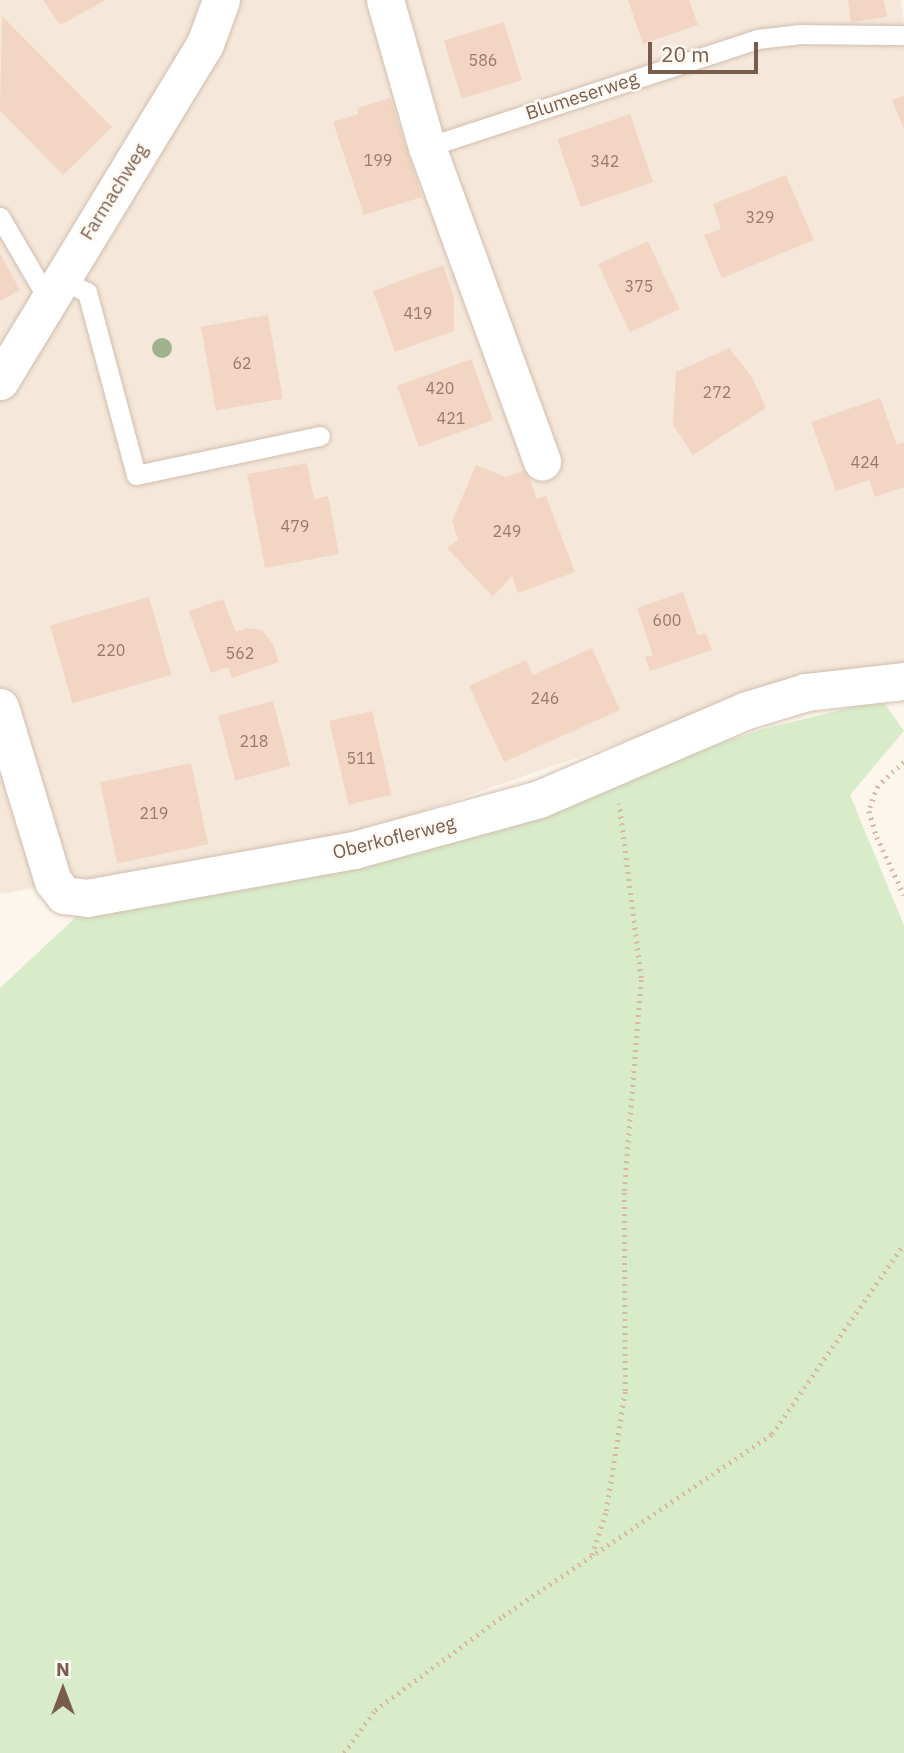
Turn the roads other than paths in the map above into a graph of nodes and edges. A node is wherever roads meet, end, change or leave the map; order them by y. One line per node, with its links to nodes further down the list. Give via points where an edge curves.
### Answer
1 (220, 0): 6 (street, Farmachweg, via 205,44)
2 (385, 0): 4 (street)
3 (904, 35): 4 (lane, Blumeserweg, via 801,34 757,39)
4 (427, 147): 9 (street)
5 (0, 217): 6 (lane)
6 (54, 289): 7 (street, Farmachweg); 8 (lane, via 87,292 136,475)
7 (0, 381)
8 (320, 436)
9 (542, 461)
10 (904, 681): 11 (street, Oberkoflerweg, via 806,692 744,711 539,799 354,850 107,897 74,897 58,889)
11 (0, 707)

